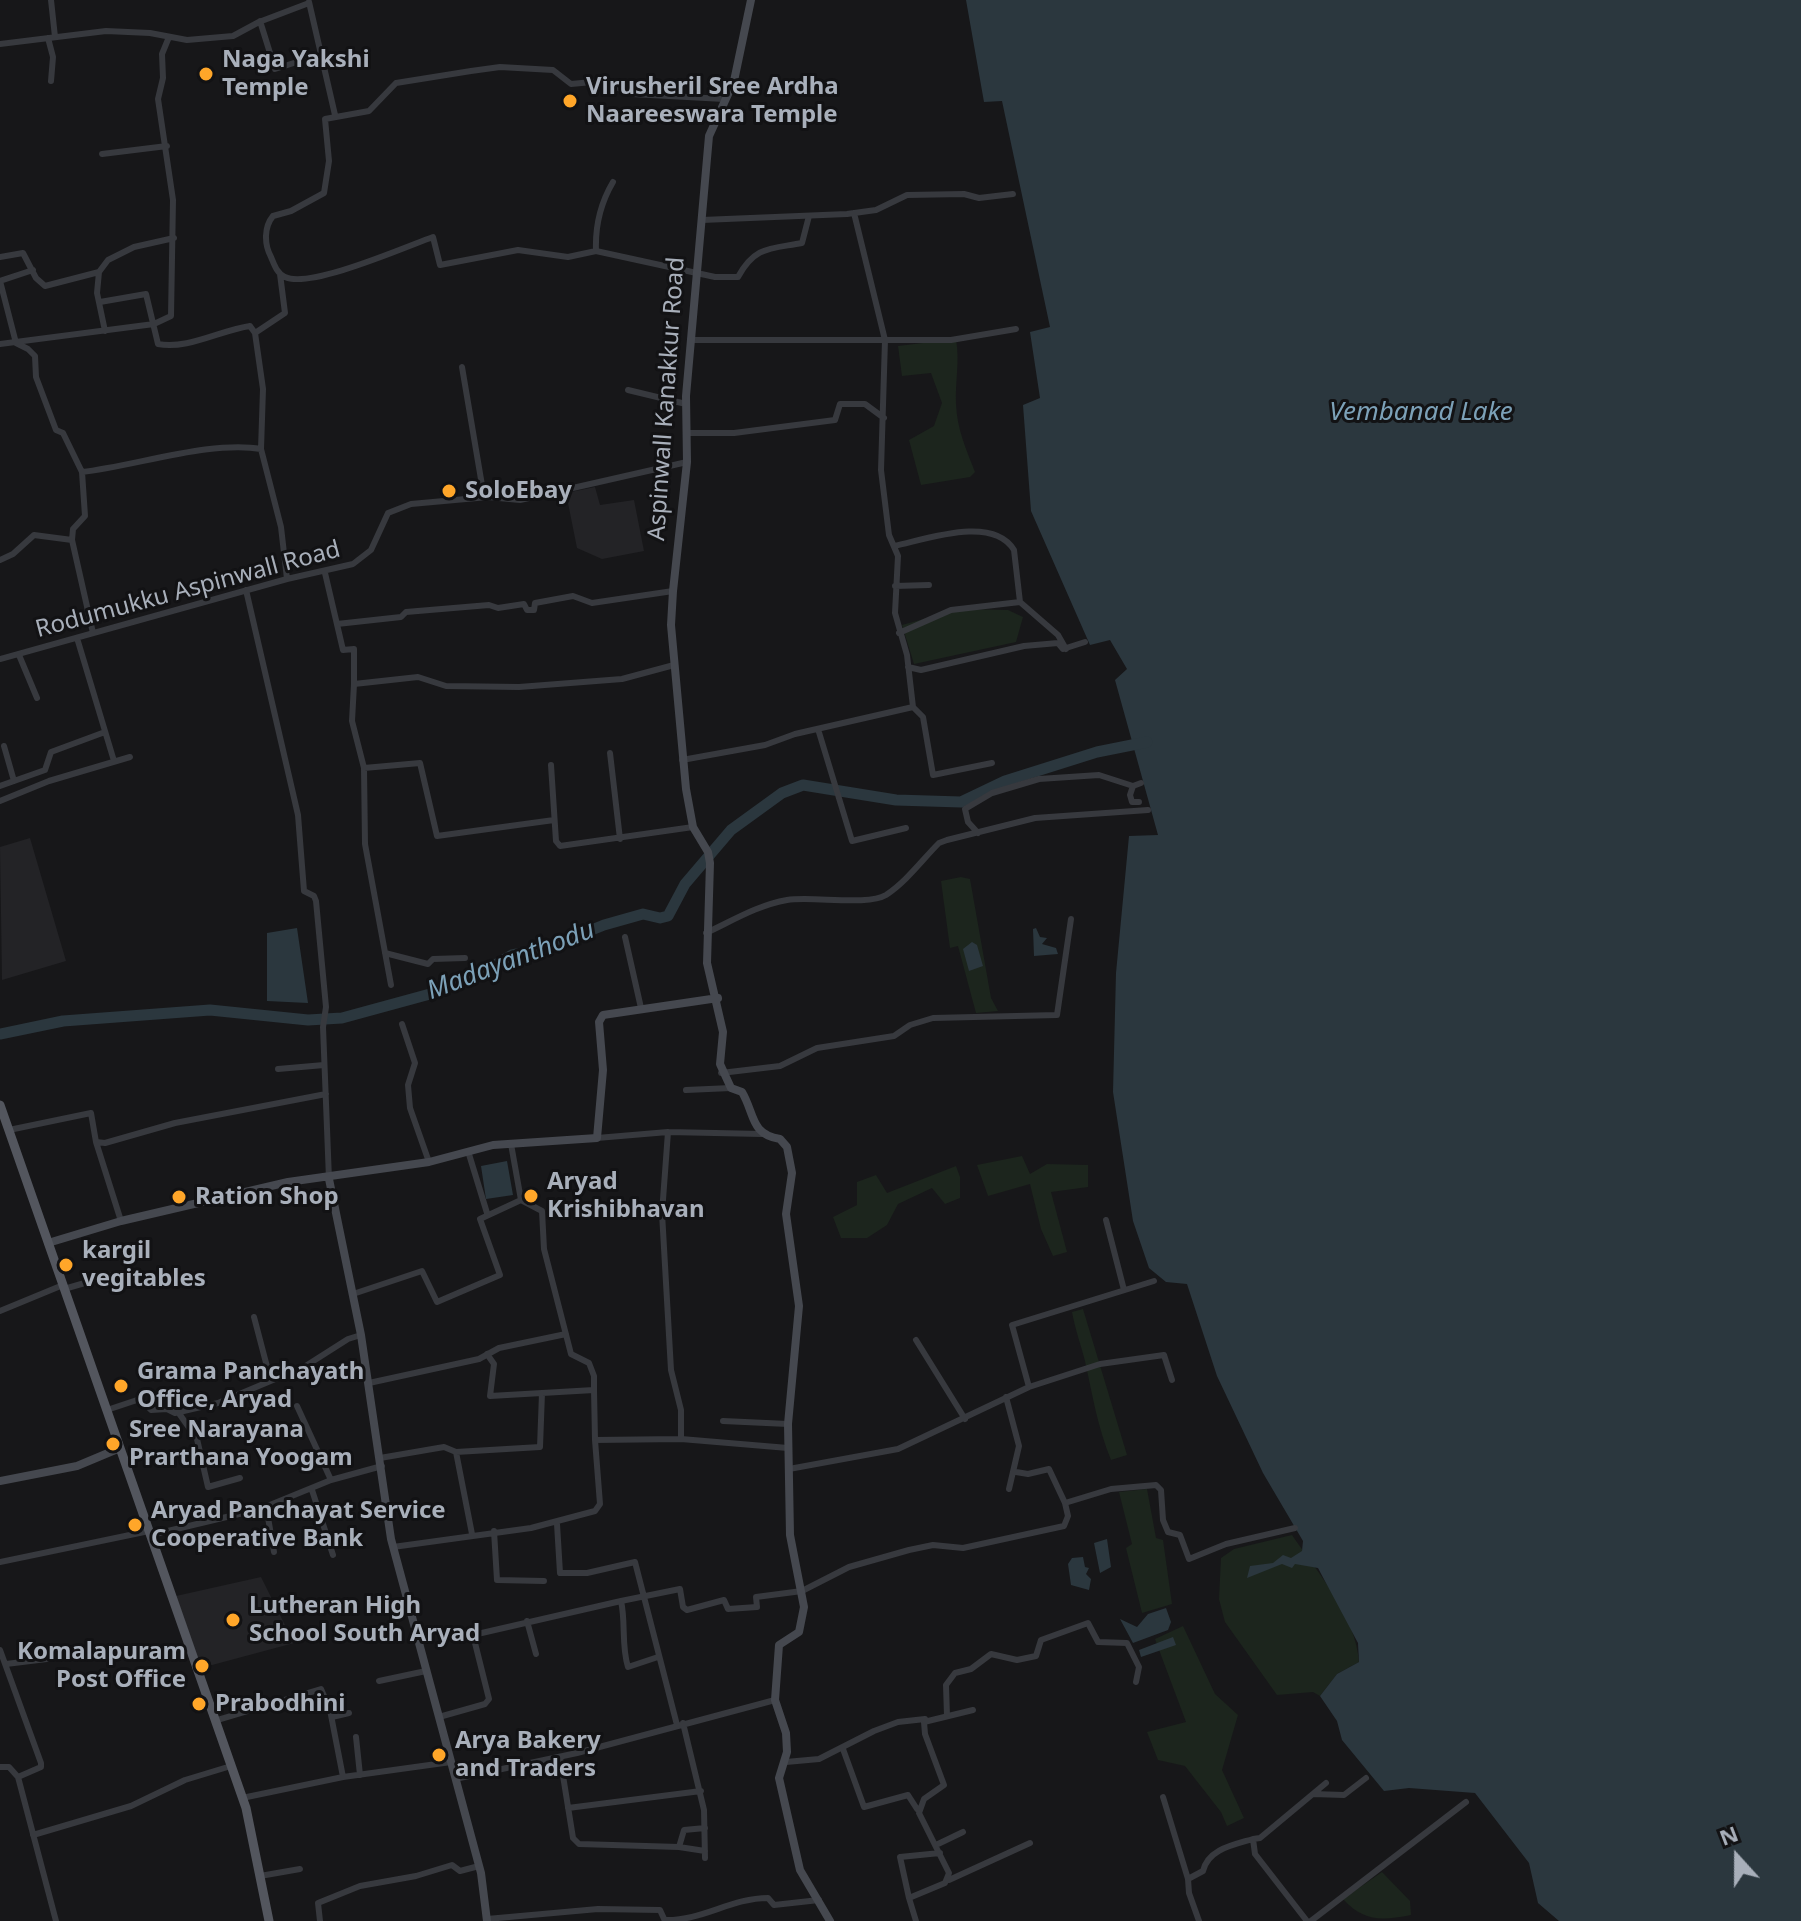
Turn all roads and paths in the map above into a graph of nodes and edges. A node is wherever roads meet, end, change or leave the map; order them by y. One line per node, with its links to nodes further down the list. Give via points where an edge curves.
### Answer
1 (51, 0): 6 (street)
2 (751, 0): 10 (main road, Aspinwall Kanakkur Road, via 744,47)
3 (308, 2): 4 (street); 8 (street)
4 (260, 21): 5 (street, via 233,36); 8 (street, via 275,69)
5 (169, 37): 6 (street, via 106,31); 12 (street, via 158,99)
6 (51, 38): 7 (street); 9 (street)
7 (0, 44)
8 (322, 54): 11 (street)
9 (51, 81)
10 (724, 99): 11 (street, via 632,94 603,81 571,84 553,70 500,67 396,83 369,111); 18 (main road, Aspinwall Kanakkur Road, via 709,136)
11 (335, 115): 25 (street, via 325,122 329,161 324,193 269,221 268,251)
12 (167, 146): 13 (street); 19 (street)
13 (102, 154)
14 (613, 182): 20 (street, via 602,201)
15 (1013, 194): 16 (street, via 907,195 876,210)
16 (854, 213): 17 (street); 33 (street)
17 (809, 216): 18 (street); 24 (street, via 802,243 762,250 749,257 738,277)
18 (702, 220): 24 (main road, Aspinwall Kanakkur Road)
19 (174, 238): 23 (street, via 134,247 108,260); 28 (street, via 171,316)
20 (596, 251): 24 (street); 25 (street, via 568,257 518,250 440,265 433,237 350,270 292,279)
21 (0, 257): 22 (street, via 23,253)
22 (33, 270): 23 (street, via 45,286); 26 (street)
23 (99, 272): 27 (street)
24 (695, 273): 32 (main road, Aspinwall Kanakkur Road)
25 (280, 274): 31 (street, via 285,313)
26 (0, 281): 34 (street)
27 (100, 302): 28 (street, via 146,294); 30 (street)
28 (154, 324): 30 (street); 31 (street, via 158,344 174,347 221,330 250,326)
29 (1016, 329): 33 (street, via 951,340)
30 (105, 331): 34 (street)
31 (255, 333): 41 (street, via 263,389)
32 (690, 340): 33 (street); 38 (main road, Aspinwall Kanakkur Road)
33 (885, 340): 39 (street)
34 (16, 343): 35 (street); 43 (street, via 35,356 36,377 56,430 63,433)
35 (0, 344)
36 (462, 367): 44 (street)
37 (628, 390): 38 (street)
38 (686, 404): 40 (main road, Aspinwall Kanakkur Road)
39 (884, 418): 40 (street, via 865,404 840,404 835,420 734,433); 46 (street, via 881,470)
40 (687, 433): 42 (main road, Aspinwall Kanakkur Road)
41 (261, 449): 43 (street, via 212,448 116,470); 49 (street, via 281,527)
42 (687, 462): 44 (street, Rodumukku Aspinwall Road, via 520,500); 53 (main road, Aspinwall Kanakkur Road)
43 (82, 472): 45 (street, via 85,516 73,529)
44 (484, 497): 48 (street, Rodumukku Aspinwall Road, via 395,509 361,560)
45 (72, 540): 47 (street, via 34,535); 56 (street)
46 (894, 546): 51 (street); 54 (street, via 971,532 996,534 1014,550)
47 (0, 560)
48 (325, 573): 49 (street, Rodumukku Aspinwall Road); 55 (street)
49 (287, 579): 52 (street, Rodumukku Aspinwall Road)
50 (929, 585): 51 (street)
51 (895, 586): 57 (street)
52 (246, 590): 56 (street, Rodumukku Aspinwall Road); 99 (street, via 298,815 304,891 316,901 326,1007)
53 (673, 591): 55 (street, via 592,603 563,596 535,603 534,610 524,604 489,605); 63 (main road, Aspinwall Kanakkur Road)
54 (1020, 602): 57 (street, via 951,610); 60 (street, via 1058,635)
55 (337, 624): 65 (street, via 343,650 354,649)
56 (93, 633): 58 (street, Rodumukku Aspinwall Road)
57 (899, 633): 64 (street)
58 (77, 638): 61 (street, Rodumukku Aspinwall Road); 69 (street)
59 (1085, 642): 60 (street)
60 (1066, 649): 64 (street, via 1058,643 1024,646 921,670)
61 (19, 655): 62 (street, Rodumukku Aspinwall Road); 66 (street)
62 (0, 659)
63 (674, 665): 65 (street, via 622,679 519,687 446,686 418,677); 73 (main road, Aspinwall Kanakkur Road)
64 (908, 667): 67 (street)
65 (354, 684): 77 (street, via 353,732)
66 (37, 698)
67 (913, 707): 68 (street); 75 (street, via 923,717 933,775)
68 (818, 729): 73 (street); 87 (street, via 852,841)
69 (105, 732): 74 (street); 78 (street, via 51,752 45,770)
70 (4, 746): 78 (street)
71 (610, 753): 89 (street)
72 (130, 757): 74 (street)
73 (682, 760): 86 (main road, Aspinwall Kanakkur Road)
74 (114, 761): 82 (street)
75 (992, 763)
76 (551, 765): 85 (street)
77 (364, 768): 85 (street, via 420,763 437,836); 93 (street, via 365,844)
78 (14, 781): 80 (street)
79 (1141, 783): 81 (street)
80 (0, 786)
81 (1133, 786): 83 (street, via 1132,802); 88 (street, via 1099,775 1039,779 992,793 965,809)
82 (0, 801)
83 (1139, 802)
84 (1148, 810): 88 (street, via 1035,818)
85 (554, 820): 89 (street, via 560,846)
86 (693, 827): 89 (street); 91 (main road, Aspinwall Kanakkur Road, via 710,863)
87 (906, 828)
88 (978, 833): 91 (street, via 939,843 885,896 786,900)
89 (620, 839)
90 (1071, 919): 101 (street, via 1057,1015 933,1018 894,1036 817,1048 780,1066)
91 (706, 933): 96 (main road, via 707,963)
92 (625, 937): 97 (street)
93 (385, 953): 94 (street, via 428,964 433,959); 95 (street)
94 (465, 958)
95 (391, 985)
96 (718, 998): 97 (main road); 101 (main road)
97 (641, 1008): 108 (main road, via 612,1011 599,1022 603,1070)
98 (402, 1024): 112 (street, via 415,1063 408,1085 410,1108)
99 (324, 1065): 100 (street); 103 (street)
100 (278, 1069)
101 (724, 1082): 102 (street); 107 (main road, via 742,1092)
102 (686, 1090)
103 (326, 1094): 109 (street); 113 (street)
104 (0, 1105): 105 (main road)
105 (9, 1130): 109 (street, via 91,1113); 118 (main road)
106 (668, 1132): 107 (street); 108 (street); 143 (street, via 662,1213 671,1370 681,1410)
107 (762, 1134): 142 (main road, via 787,1147 792,1173 786,1214 799,1306)
108 (597, 1138): 110 (main road)
109 (96, 1142): 117 (street)
110 (511, 1144): 111 (main road); 114 (street)
111 (468, 1151): 112 (main road); 115 (street)
112 (429, 1162): 113 (main road)
113 (329, 1179): 117 (main road, via 241,1191); 123 (main road)
114 (521, 1200): 115 (street); 126 (street, via 542,1211 544,1249)
115 (487, 1213): 123 (street, via 480,1219 500,1275 437,1302 422,1271)
116 (1106, 1220): 122 (street)
117 (121, 1221): 118 (main road)
118 (48, 1243): 121 (main road)
119 (116, 1274): 121 (street)
120 (1154, 1281): 122 (street)
121 (64, 1287): 124 (street); 138 (main road)
122 (1124, 1290): 133 (street, via 1012,1325)
123 (353, 1294): 127 (main road)
124 (0, 1311)
125 (254, 1317): 130 (street)
126 (566, 1334): 129 (street); 134 (street, via 571,1354 589,1363)
127 (361, 1335): 130 (street, via 304,1367); 132 (main road)
128 (916, 1340): 140 (street)
129 (487, 1354): 132 (street); 135 (street, via 494,1364 490,1396)
130 (270, 1378): 139 (street, via 218,1403)
131 (1172, 1380): 133 (street, via 1164,1355 1100,1364)
132 (369, 1383): 148 (main road)
133 (1029, 1387): 136 (street)
134 (594, 1390): 135 (street); 144 (street)
135 (542, 1393): 147 (street, via 540,1447)
136 (1006, 1397): 140 (street); 150 (street, via 1019,1446)
137 (297, 1406): 152 (street)
138 (107, 1410): 139 (street, via 140,1399 151,1410); 145 (main road)
139 (178, 1412): 151 (street, via 197,1439 208,1487)
140 (965, 1419): 149 (street, via 898,1449)
141 (723, 1421): 142 (street)
142 (788, 1424): 146 (main road)
143 (681, 1439): 144 (street); 146 (street)
144 (595, 1440): 158 (street, via 600,1504 582,1517)
145 (120, 1448): 153 (main road, via 77,1466); 161 (main road)
146 (788, 1448): 149 (main road)
147 (456, 1452): 148 (street, via 444,1447); 162 (street)
148 (381, 1462): 152 (street); 163 (main road)
149 (789, 1469): 168 (main road, via 790,1535)
150 (1016, 1472): 154 (street); 156 (street, via 1049,1469)
151 (240, 1478)
152 (331, 1480): 155 (street)
153 (0, 1481)
154 (1009, 1489)
155 (312, 1490): 157 (street); 165 (street)
156 (1065, 1503): 159 (street, via 1111,1489 1156,1485 1168,1532 1180,1535 1189,1559 1226,1544); 168 (street, via 1064,1526 963,1548 933,1545 909,1550 849,1567)
157 (266, 1506): 161 (street); 164 (street)
158 (557, 1524): 160 (street); 169 (street, via 560,1573 635,1562)
159 (1295, 1528)
160 (494, 1531): 162 (street); 167 (street, via 497,1580)
161 (150, 1533): 166 (street); 172 (main road)
162 (472, 1534): 163 (street)
163 (393, 1547): 177 (main road)
164 (274, 1552)
165 (333, 1555)
166 (0, 1562)
167 (544, 1581)
168 (802, 1591): 169 (street, via 756,1597 757,1607 728,1609 724,1600 687,1610 680,1589); 180 (main road, via 799,1632 779,1645)
169 (646, 1597): 170 (street); 175 (street)
170 (621, 1601): 171 (street); 175 (street, via 628,1667)
171 (527, 1621): 174 (street); 185 (street, via 473,1635 489,1699)
172 (191, 1649): 176 (street, via 120,1650); 187 (main road)
173 (0, 1650): 176 (street)
174 (536, 1654)
175 (658, 1657): 188 (street)
176 (6, 1664): 197 (street, via 42,1766)
177 (426, 1671): 178 (street); 185 (main road)
178 (379, 1681)
179 (1136, 1682): 183 (street, via 1139,1667 1127,1643 1098,1642 1088,1623 1041,1640 1036,1656 1017,1660 991,1654 955,1673 946,1685)
180 (775, 1700): 188 (street); 193 (main road, via 786,1733)
181 (973, 1710): 183 (street)
182 (349, 1713): 184 (street)
183 (947, 1716): 186 (street)
184 (332, 1717): 187 (street, via 318,1689); 198 (street)
185 (439, 1717): 192 (main road)
186 (930, 1719): 190 (street, via 886,1727); 208 (street, via 923,1728 944,1785 924,1799)
187 (217, 1720): 194 (main road)
188 (680, 1724): 191 (street); 202 (street)
189 (356, 1737): 196 (street)
190 (843, 1749): 193 (street, via 819,1759); 208 (street, via 864,1807 908,1795)
191 (560, 1757): 200 (street); 207 (street)
192 (451, 1762): 196 (street); 200 (main road)
193 (786, 1762): 223 (main road, via 779,1778 800,1870)
194 (231, 1766): 205 (main road); 211 (street, via 185,1780 131,1806)
195 (0, 1767): 197 (street, via 9,1767)
196 (360, 1775): 198 (street)
197 (18, 1777): 211 (street)
198 (343, 1777): 205 (street)
199 (1366, 1778): 203 (street, via 1344,1795)
200 (455, 1779): 217 (main road)
201 (1326, 1783): 203 (street)
202 (701, 1791): 207 (street); 209 (street)
203 (1313, 1794): 212 (street)
204 (1163, 1797): 220 (street)
205 (242, 1798): 219 (main road)
206 (1466, 1802): 232 (street)
207 (568, 1808): 215 (street, via 579,1844)
208 (919, 1813): 214 (street)
209 (705, 1828): 215 (street, via 684,1830); 215 (street, via 705,1854)
210 (963, 1832): 214 (street)
211 (33, 1835): 225 (street)
212 (1253, 1839): 220 (street, via 1221,1849 1206,1860 1203,1871); 232 (street, via 1255,1854)
213 (1030, 1843): 221 (street)
214 (938, 1844): 216 (street)
215 (679, 1847)
216 (940, 1853): 221 (street); 222 (street, via 900,1857)
217 (479, 1866): 224 (main road); 227 (street, via 460,1871 452,1865 360,1886 318,1903)
218 (300, 1869): 219 (street)
219 (260, 1876): 226 (main road)
220 (1188, 1879): 231 (street)
221 (949, 1880): 222 (street)
222 (909, 1898): 230 (street)
223 (819, 1900): 228 (street, via 774,1905 768,1898 751,1898 681,1921); 229 (main road)
224 (487, 1920): 228 (street, via 627,1909 660,1910)
225 (56, 1921)
226 (269, 1921)
227 (320, 1921)
228 (665, 1921)
229 (830, 1921)
230 (916, 1921)
231 (1199, 1921)
232 (1309, 1921)

